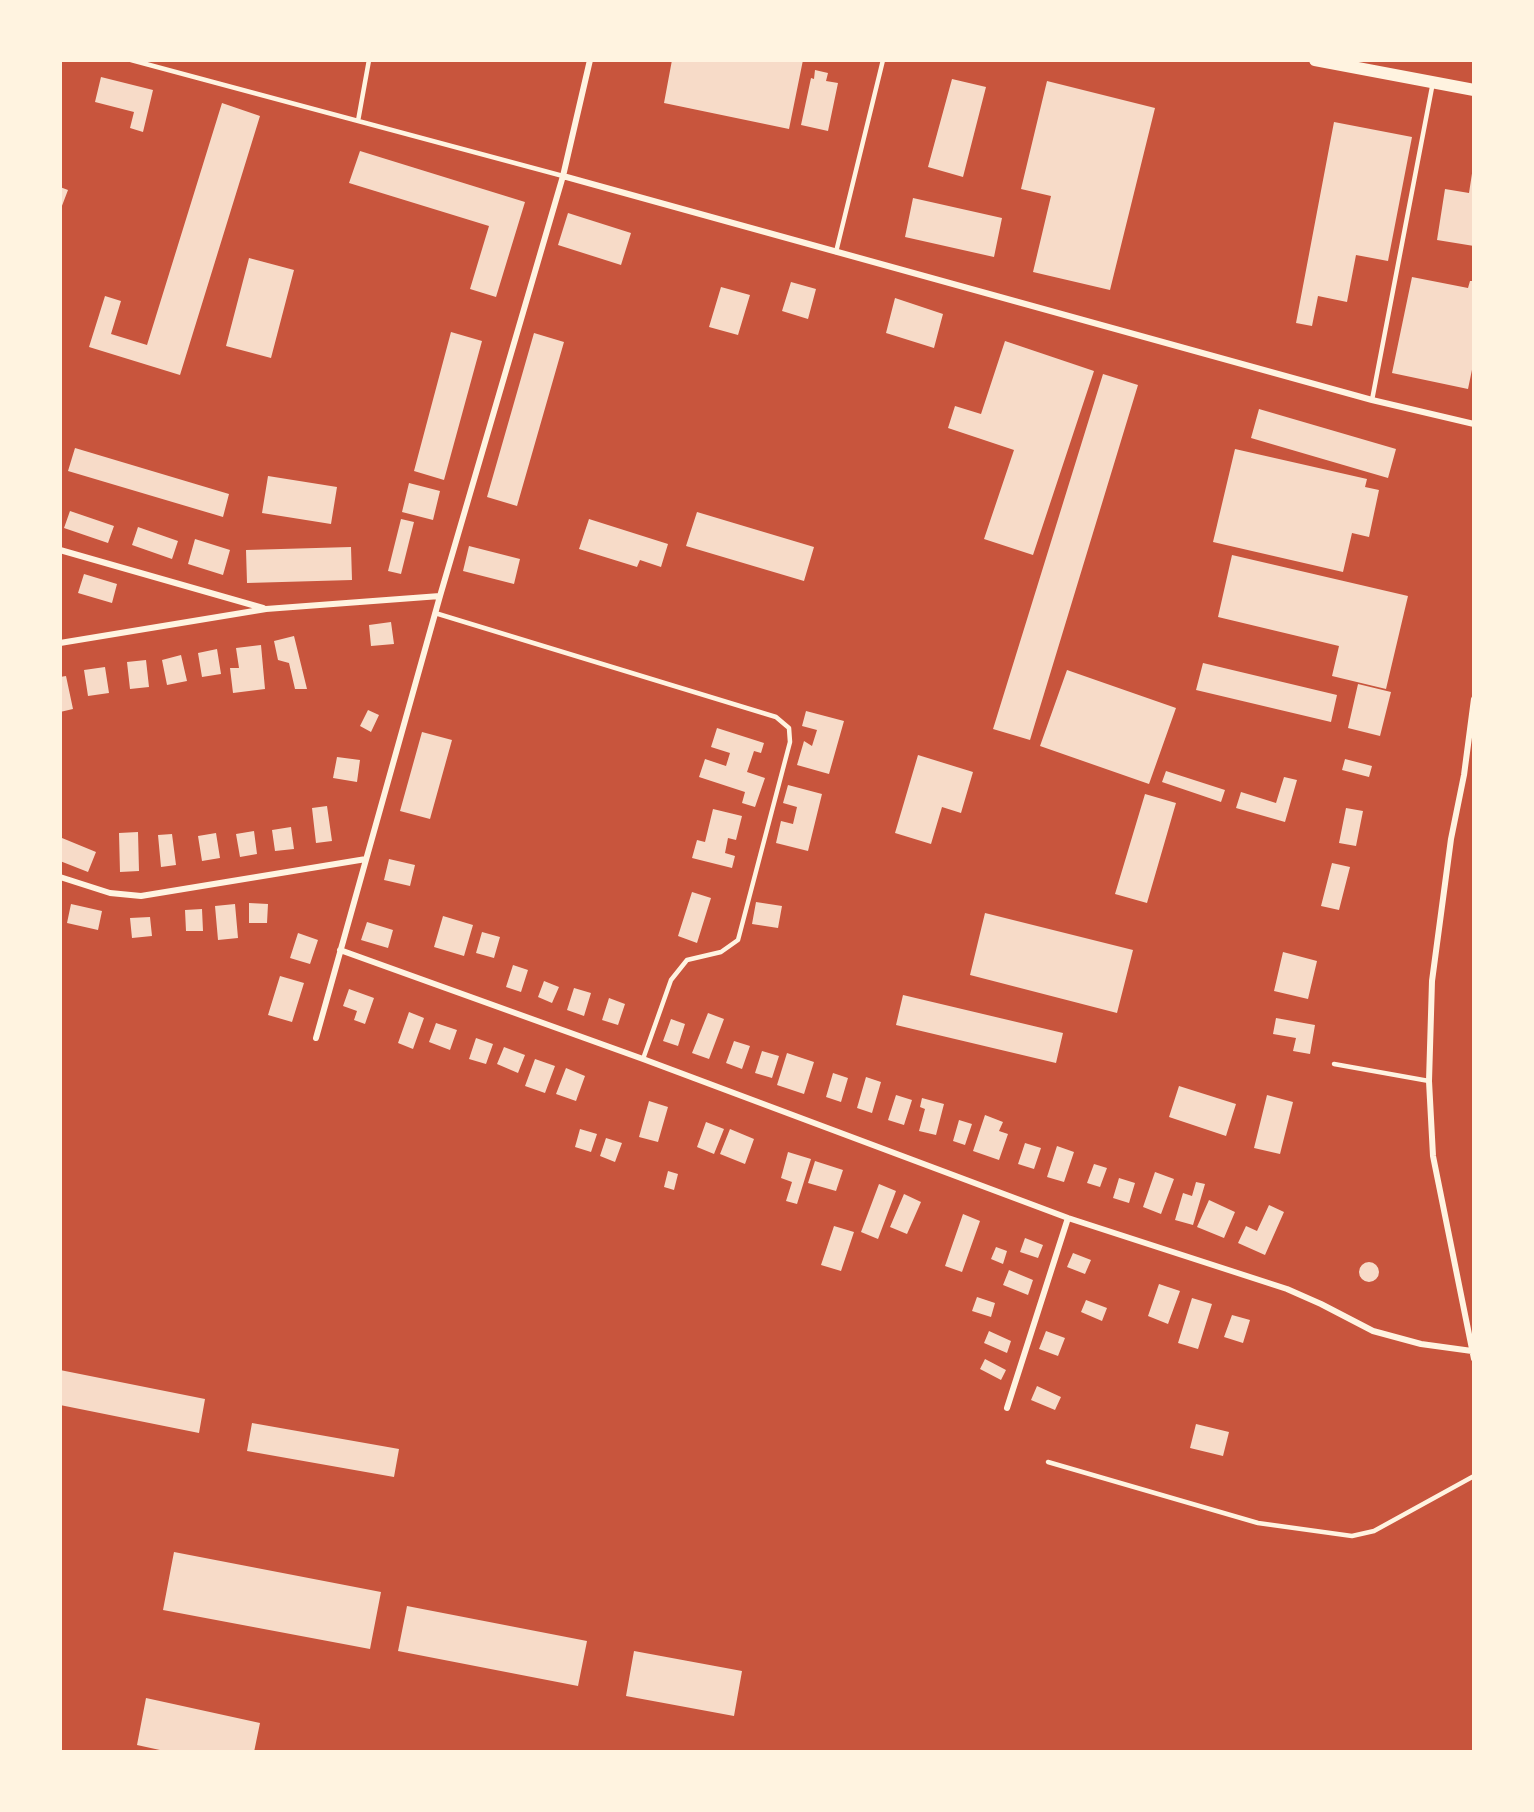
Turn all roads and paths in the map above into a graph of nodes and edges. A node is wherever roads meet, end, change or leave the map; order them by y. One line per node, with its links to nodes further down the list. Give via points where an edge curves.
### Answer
1 (131, 60): 8 (lane)
2 (369, 60): 8 (lane)
3 (590, 60): 9 (street)
4 (883, 60): 10 (lane)
5 (1315, 60): 6 (main road)
6 (1433, 82): 7 (main road); 11 (lane)
7 (1474, 90)
8 (358, 121): 9 (lane)
9 (562, 176): 10 (street); 14 (street)
10 (836, 252): 11 (street)
11 (1372, 400): 12 (street)
12 (1474, 424)
13 (60, 550): 15 (street)
14 (440, 596): 15 (street); 16 (street)
15 (266, 609): 17 (street)
16 (435, 613): 19 (street); 23 (lane, via 776,717 789,728 790,742 738,940 721,952 687,960 671,980)
17 (60, 643)
18 (1474, 699): 25 (street, via 1432,981)
19 (366, 859): 20 (street, via 141,896 110,893); 21 (street)
20 (60, 877)
21 (340, 950): 22 (street); 23 (street)
22 (316, 1038)
23 (643, 1059): 26 (street)
24 (1334, 1064): 25 (lane)
25 (1429, 1081): 27 (street, via 1433,1156)
26 (1068, 1218): 27 (street, via 1287,1289 1373,1331 1421,1344); 29 (street)
27 (1472, 1351): 28 (street)
28 (1474, 1359)
29 (1008, 1408)
30 (1048, 1462): 31 (lane, via 1258,1523 1352,1536 1374,1531)
31 (1474, 1476)

